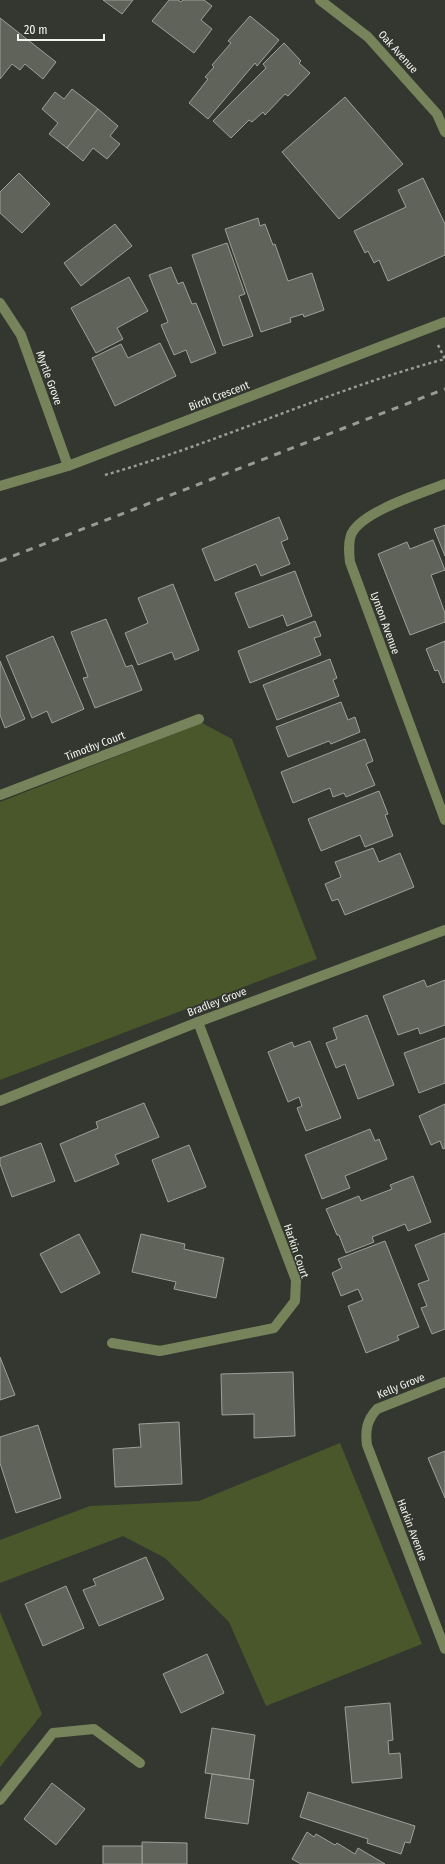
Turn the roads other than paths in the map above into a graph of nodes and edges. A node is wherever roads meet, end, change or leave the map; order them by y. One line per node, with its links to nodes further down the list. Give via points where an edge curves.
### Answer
1 (320, 0): 2 (street, Oak Avenue, via 368,37 437,114)
2 (445, 132)
3 (0, 303): 5 (street, Myrtle Grove, via 21,335)
4 (445, 322): 5 (street, Birch Crescent)
5 (68, 466): 7 (street, Birch Crescent)
6 (445, 484): 10 (street, Lynton Avenue, via 364,519 352,534 349,547 350,562)
7 (0, 486)
8 (200, 719): 9 (street, Timothy Court)
9 (0, 795)
10 (445, 820)
11 (445, 930): 12 (street, Bradley Grove)
12 (198, 1022): 13 (street, Bradley Grove); 14 (street, Harkin Court, via 296,1280 295,1301 274,1328 160,1351)
13 (0, 1102)
14 (112, 1343)
15 (445, 1382): 16 (street, Kelly Grove, via 385,1404)
16 (370, 1417): 17 (street, Harkin Avenue, via 365,1432 367,1445)
17 (445, 1649)
18 (140, 1764): 19 (street, via 94,1729 53,1733)
19 (0, 1800)

